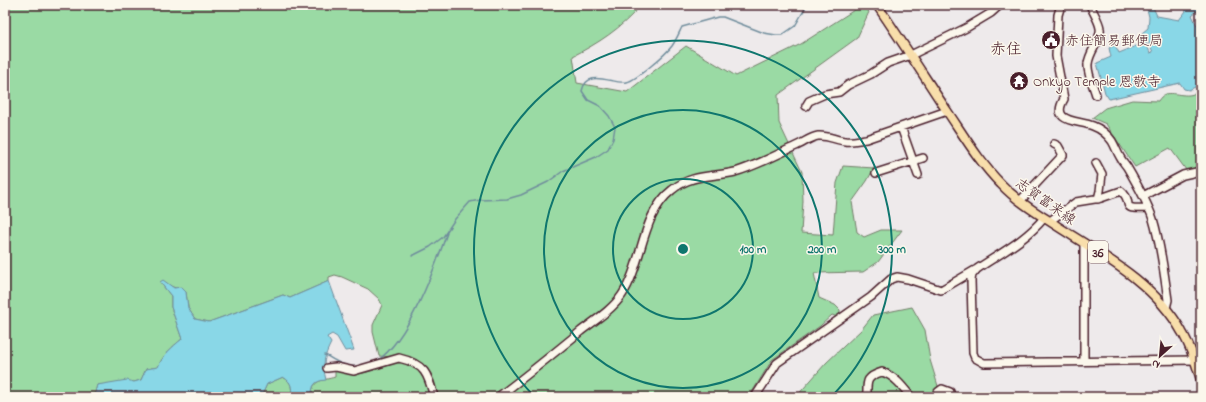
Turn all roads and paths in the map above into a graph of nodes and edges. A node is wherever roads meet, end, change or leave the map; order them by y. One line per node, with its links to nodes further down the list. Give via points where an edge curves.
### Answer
1 (877, 5): 5 (main road, 志賀富来線 / 36)
2 (1000, 5): 5 (street, via 966,28)
3 (1061, 5): 17 (street, via 1058,15 1056,56 1064,99 1060,113 1068,120 1093,125 1106,133)
4 (1090, 5): 6 (street, via 1100,27 1100,35 1088,62)
5 (911, 55): 7 (street, via 888,63 839,92 825,94 809,101); 8 (main road, 志賀富来線 / 36)
6 (1096, 95)
7 (806, 106)
8 (948, 111): 9 (street); 19 (main road, 志賀富来線 / 36, via 994,176)
9 (901, 127): 12 (street); 30 (street, via 854,141 814,138 743,169 700,176 680,184 665,196 656,208 633,274 616,303)
10 (1054, 144): 19 (street, via 1063,155)
11 (923, 158): 12 (street)
12 (914, 161): 15 (street); 16 (street)
13 (1096, 163): 18 (street, via 1102,174)
14 (1201, 171): 17 (street, via 1184,175)
15 (876, 174)
16 (918, 175)
17 (1143, 196): 20 (street)
18 (1098, 198): 20 (street, via 1121,191 1132,209); 21 (street, via 1076,202)
19 (1020, 201): 21 (main road, 志賀富来線 / 36)
20 (1148, 208): 24 (street, via 1159,242 1168,300)
21 (1047, 219): 22 (main road, 志賀富来線 / 36); 23 (street)
22 (1084, 243): 24 (main road, 志賀富来線 / 36, via 1142,284); 25 (street)
23 (977, 269): 25 (street, via 971,280 973,356 978,361 1027,363); 31 (street, via 941,290 908,279 890,279 871,297 777,363)
24 (1166, 308): 26 (main road, 志賀富来線 / 36, via 1182,332)
25 (1084, 360): 26 (street)
26 (1195, 360): 28 (main road, 志賀富来線 / 36)
27 (327, 368): 29 (street, via 354,371 400,358 405,359 425,371)
28 (1201, 380)
29 (434, 397)
30 (498, 397)
31 (755, 397)
32 (867, 397): 33 (street, via 867,380 870,376 882,372 889,374)
33 (911, 397)
34 (938, 397): 35 (street, via 938,392 942,389 950,392)
35 (950, 397)

